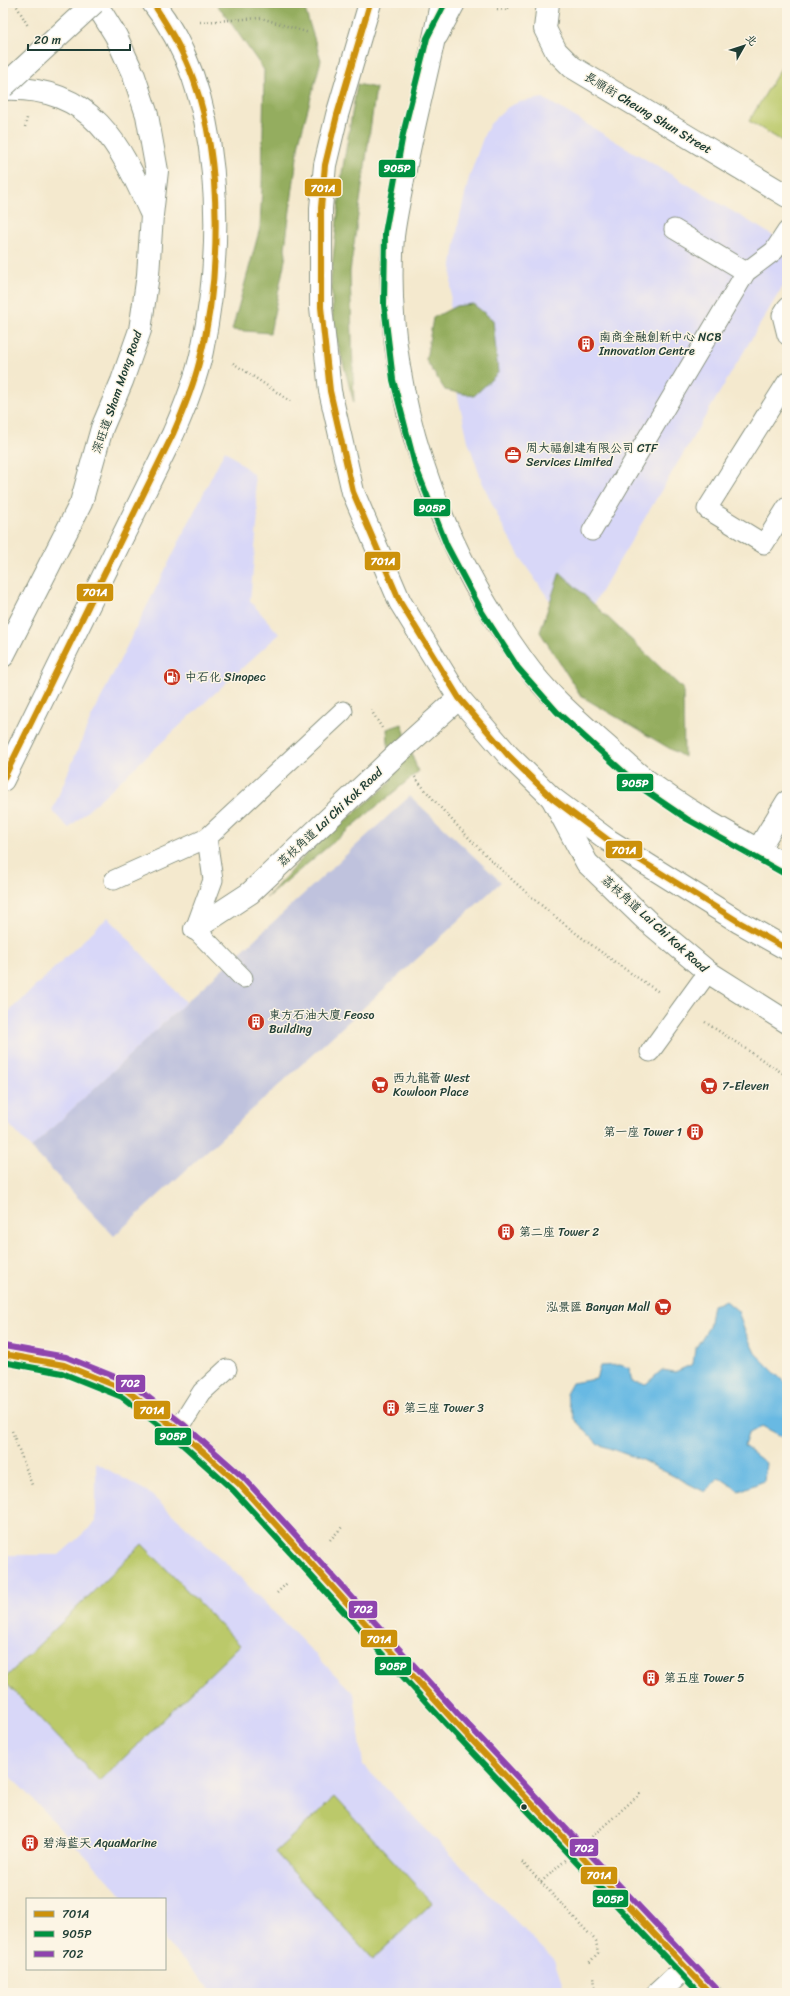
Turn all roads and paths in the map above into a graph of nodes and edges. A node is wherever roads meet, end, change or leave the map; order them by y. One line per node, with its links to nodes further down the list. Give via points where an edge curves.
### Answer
1 (93, 3): 12 (main road, bridge); 14 (main road, 深旺道 Sham Mong Road, via 116,36 134,76 147,115 157,171)
2 (153, 3): 30 (main road, via 170,27 194,78 207,127 214,191 216,243 202,352 188,399 173,434)
3 (370, 3): 26 (main road, 荔枝角道 Lai Chi Kok Road, via 336,115 325,165 321,208 321,307 330,391 353,492 400,602)
4 (441, 3): 11 (main road)
5 (454, 3): 11 (main road)
6 (508, 3): 8 (path, via 508,10)
7 (548, 3): 13 (main road, 長順街 Cheung Shun Street, via 545,29 556,51 572,67)
8 (497, 9)
9 (195, 23): 10 (path, via 261,18)
10 (309, 33)
11 (434, 40): 34 (main road, via 411,136 393,234 392,304 401,379 420,455 454,543 489,608 524,663 563,707 645,780 691,812)
12 (3, 88): 14 (main road, via 37,91 56,96 93,117 113,140 134,176)
13 (787, 196)
14 (152, 215): 25 (main road, 深旺道 Sham Mong Road, via 148,274 140,330 102,428 80,503)
15 (674, 229): 17 (lane)
16 (787, 231): 17 (lane, via 774,251)
17 (746, 272): 24 (lane)
18 (787, 307): 19 (lane, via 782,315)
19 (787, 335)
20 (233, 363): 22 (path)
21 (787, 382): 23 (lane, via 707,509 764,544)
22 (290, 401)
23 (787, 507)
24 (592, 531)
25 (3, 656)
26 (459, 698): 29 (main road, 荔枝角道 Lai Chi Kok Road); 31 (main road, 荔枝角道 Lai Chi Kok Road, via 508,755)
27 (343, 710): 33 (lane)
28 (370, 710): 29 (path)
29 (398, 753): 37 (main road, 荔枝角道 Lai Chi Kok Road, via 250,892); 41 (path, via 430,797 506,874 550,913 610,960)
30 (3, 780)
31 (552, 798): 38 (main road, 荔枝角道 Lai Chi Kok Road, via 628,852 732,918); 39 (main road, 荔枝角道 Lai Chi Kok Road, via 587,863 646,920)
32 (787, 802): 34 (main road)
33 (207, 838): 36 (lane); 37 (lane, via 213,880)
34 (758, 850): 35 (main road)
35 (787, 866)
36 (114, 880)
37 (195, 929): 40 (lane)
38 (787, 949)
39 (708, 972): 41 (lane); 42 (main road, 荔枝角道 Lai Chi Kok Road)
40 (243, 978)
41 (682, 1007): 43 (lane); 44 (path)
42 (787, 1022)
43 (650, 1052)
44 (787, 1076)
45 (3, 1354): 47 (main road, via 64,1365 126,1390)
46 (227, 1369): 47 (lane, via 202,1392)
47 (178, 1430): 54 (main road, via 239,1484 452,1719)
48 (12, 1431): 49 (path)
49 (32, 1485)
50 (642, 1792): 52 (path, bridge)
51 (522, 1862): 52 (path)
52 (541, 1882): 53 (path, via 596,1941 598,1953)
53 (588, 1964)
54 (686, 1967): 57 (main road); 58 (main road)
55 (594, 1975): 56 (path, via 595,1988)
56 (591, 1993)
57 (658, 1993)
58 (710, 1993)

